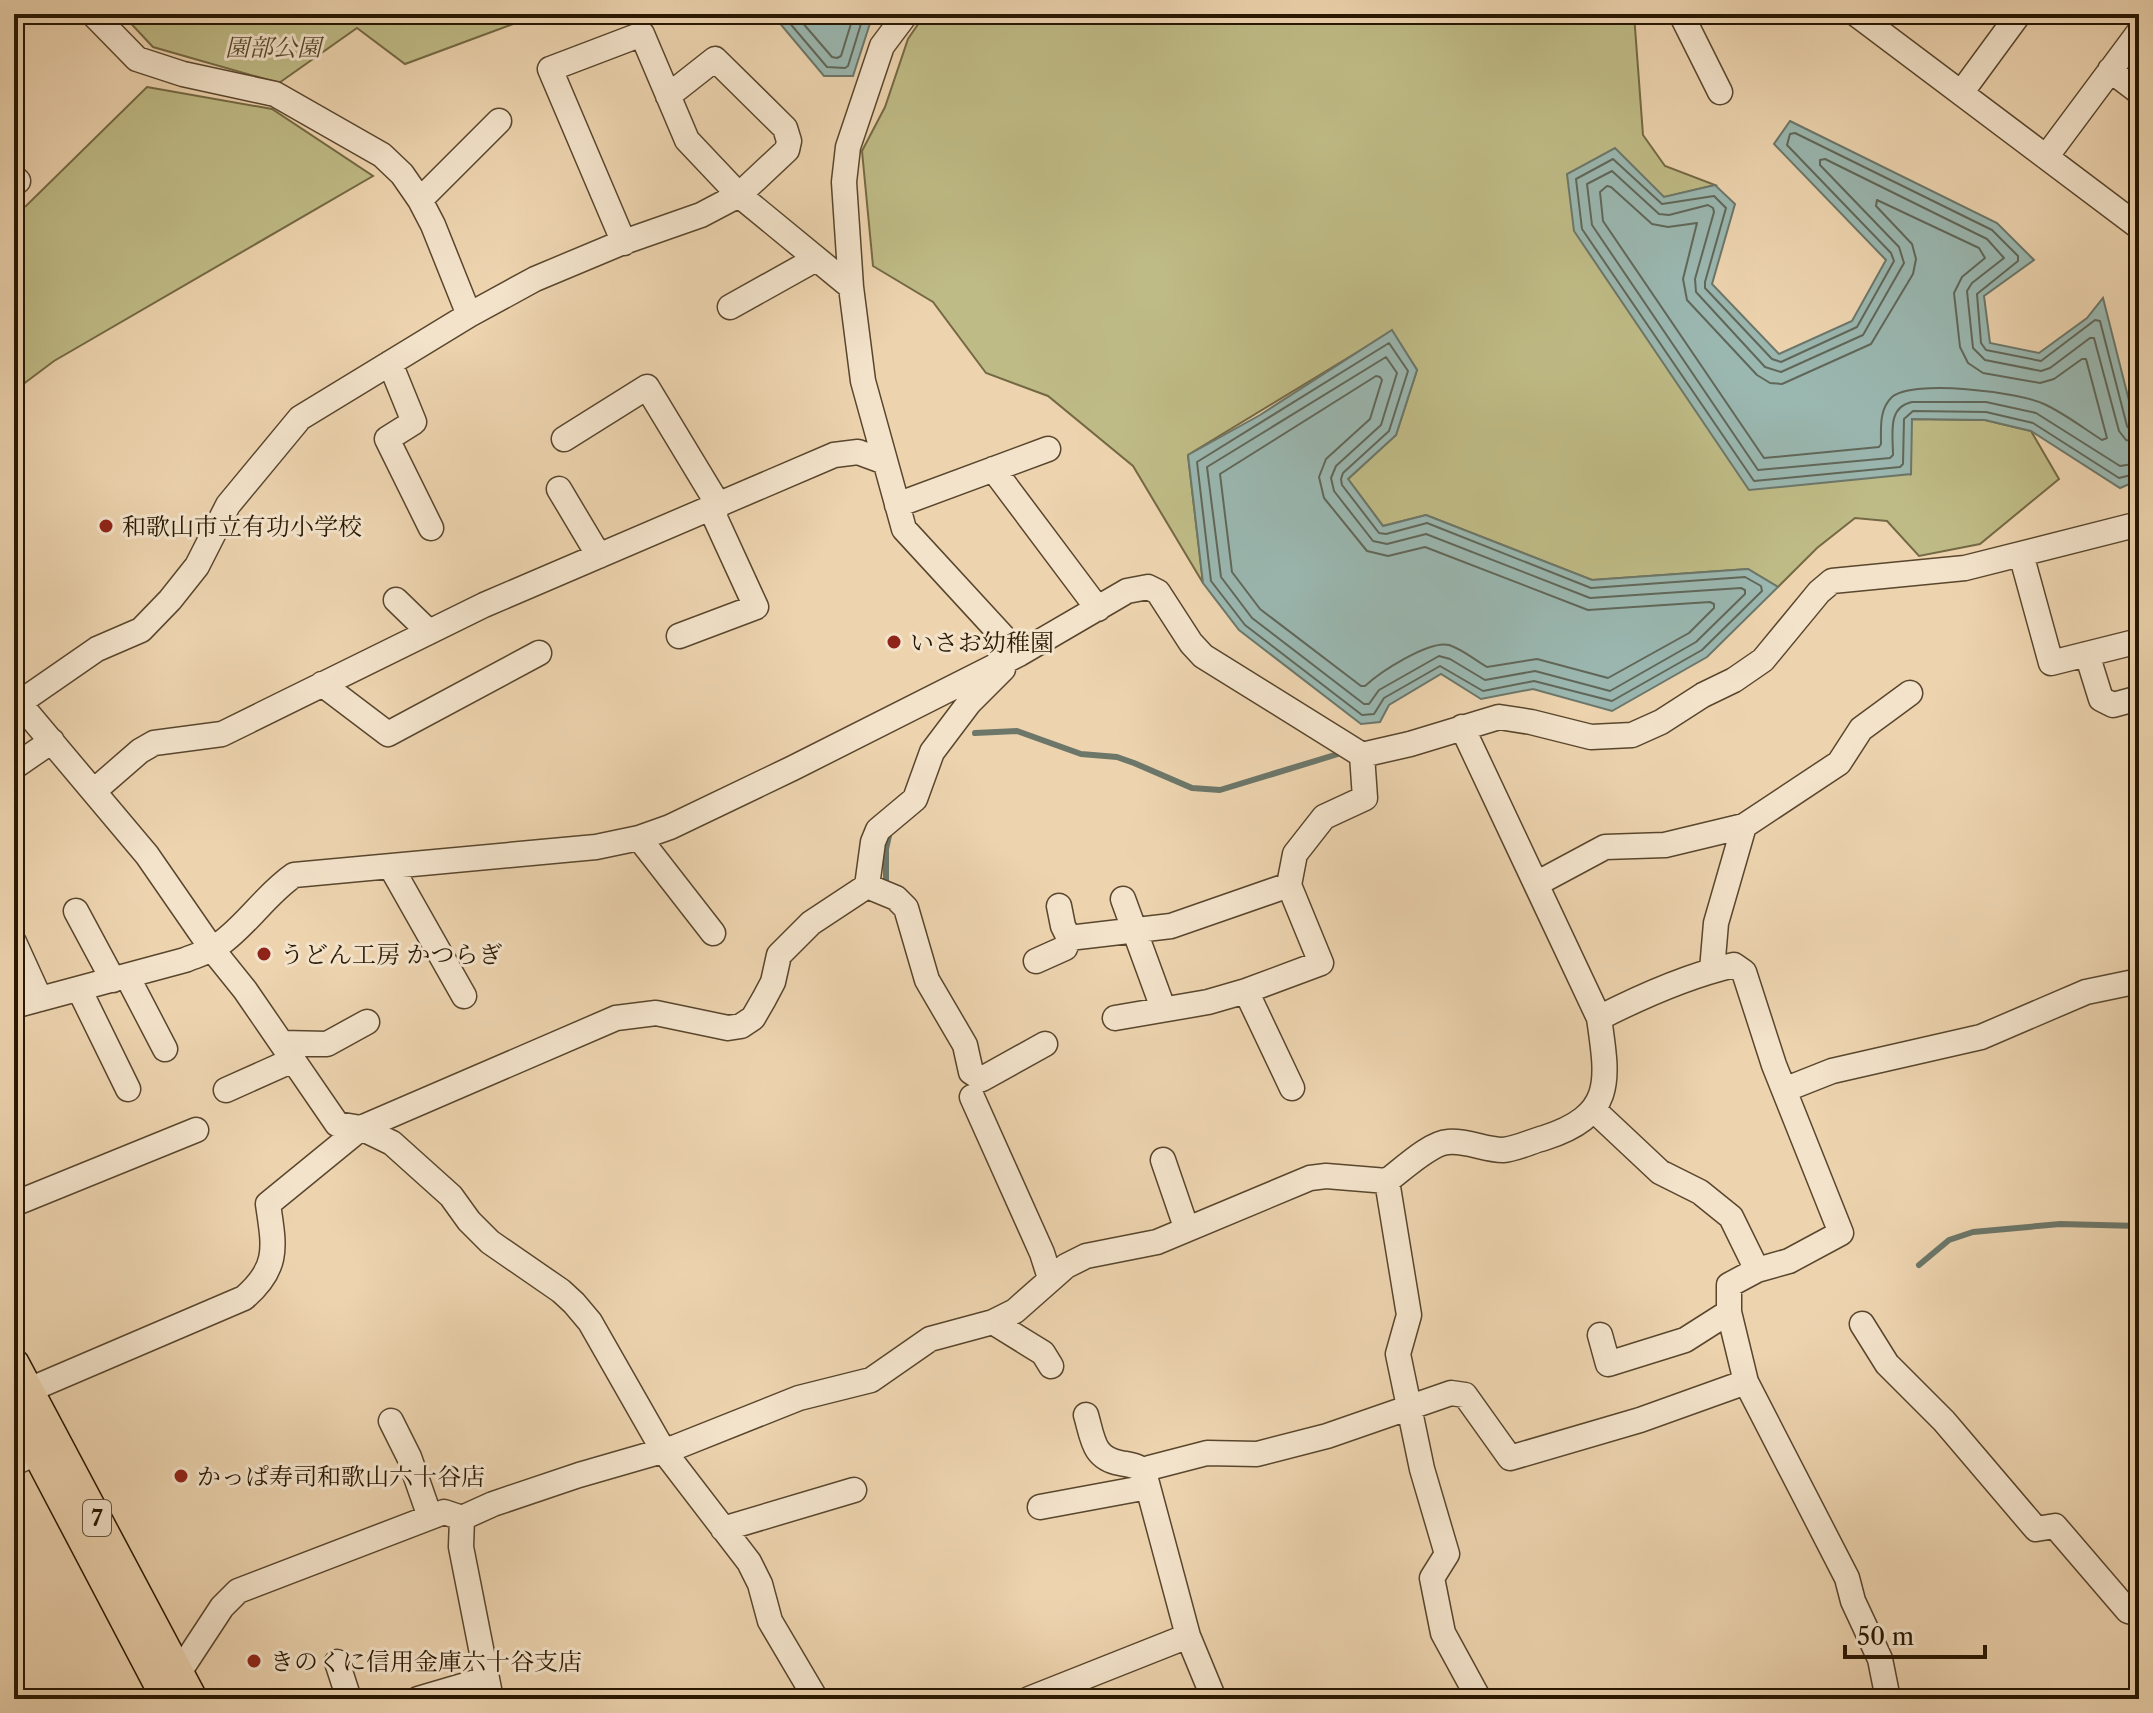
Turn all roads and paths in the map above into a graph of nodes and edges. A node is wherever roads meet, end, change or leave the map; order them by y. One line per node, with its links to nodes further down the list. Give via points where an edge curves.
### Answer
1 (93, 14): 15 (street, via 137,59 275,94 369,147 402,174)
2 (906, 14): 19 (street, via 882,46 848,147 844,182)
3 (1681, 14): 8 (street)
4 (2019, 14): 10 (street)
5 (1872, 19): 10 (street)
6 (2139, 32): 7 (street)
7 (2110, 70): 9 (street); 13 (street)
8 (1720, 92)
9 (2139, 92)
10 (1961, 93): 13 (street)
11 (668, 96): 14 (street, via 687,140); 14 (street, via 715,59 785,128 787,150); 17 (street, via 642,34 550,69)
12 (499, 121): 15 (street)
13 (2046, 157): 16 (street)
14 (739, 195): 17 (street); 18 (street)
15 (420, 200): 21 (street)
16 (2138, 224)
17 (624, 243): 21 (street, via 535,279)
18 (816, 259): 19 (street); 20 (street)
19 (851, 287): 25 (street, via 863,381)
20 (730, 307)
21 (469, 315): 22 (street)
22 (390, 363): 31 (street, via 414,422 387,439); 45 (street, via 300,418 228,505 197,566 141,630 97,649)
23 (564, 439): 29 (street, via 647,387)
24 (1048, 449): 26 (street)
25 (885, 462): 28 (street); 29 (street, via 858,452 834,455)
26 (993, 469): 28 (street); 35 (street)
27 (559, 489): 33 (street)
28 (897, 505): 40 (street, via 904,529)
29 (715, 507): 33 (street); 37 (street, via 756,607)
30 (2139, 524): 32 (street)
31 (431, 528)
32 (2021, 554): 41 (street, via 2051,663); 46 (street, via 1965,568 1832,581 1763,660 1632,735 1591,737 1499,717)
33 (599, 556): 36 (street)
34 (396, 600): 36 (street)
35 (1098, 609): 40 (street); 48 (street, via 1127,591 1148,587 1158,592 1203,656)
36 (429, 632): 42 (street)
37 (679, 636)
38 (2139, 641): 41 (street)
39 (539, 653): 42 (street, via 388,734)
40 (1019, 654): 52 (street, via 793,768); 56 (street, via 969,703 932,752 915,799 878,830)
41 (2087, 654): 44 (street, via 2101,699 2113,705)
42 (322, 684): 50 (street, via 222,734 154,743)
43 (1910, 693): 51 (street, via 1861,729 1839,763)
44 (2139, 698)
45 (17, 700): 47 (street)
46 (1462, 727): 48 (street); 54 (street)
47 (52, 741): 49 (street); 50 (street)
48 (1362, 755): 55 (street, via 1365,798 1324,817 1295,854)
49 (14, 767)
50 (94, 791): 64 (street, via 147,855)
51 (1744, 826): 54 (street, via 1665,845 1605,847); 66 (street, via 1716,923)
52 (639, 838): 53 (street); 61 (street)
53 (391, 867): 64 (street, via 294,875); 71 (street)
54 (1536, 884): 76 (street)
55 (1289, 885): 60 (street, via 1171,926); 70 (street, via 1321,963)
56 (867, 886): 78 (street, via 906,908 927,980 965,1045 971,1072 982,1079); 87 (street, via 811,923 779,955 764,999 741,1026 656,1013 616,1018)
57 (1123, 899): 60 (street)
58 (1059, 906): 62 (street)
59 (76, 911): 67 (street)
60 (1135, 931): 62 (street); 73 (street)
61 (713, 933)
62 (1069, 938): 65 (street, via 1065,948)
63 (14, 942): 72 (street)
64 (212, 949): 67 (street); 80 (street)
65 (1036, 961)
66 (1712, 970): 76 (street); 84 (street, via 1734,965 1744,972)
67 (120, 978): 69 (street); 79 (street)
68 (2139, 981): 84 (street, via 2086,992 1981,1037 1832,1071)
69 (79, 989): 72 (street); 82 (street)
70 (1246, 991): 75 (street); 81 (street)
71 (464, 996)
72 (40, 999): 74 (street)
73 (1160, 1000)
74 (14, 1006)
75 (1115, 1018)
76 (1599, 1018): 86 (street, via 1606,1061)
77 (367, 1022): 80 (street, via 327,1044)
78 (1045, 1044)
79 (165, 1049)
80 (288, 1052): 83 (street); 87 (street, via 337,1124)
81 (1292, 1088)
82 (128, 1089)
83 (226, 1090)
84 (1784, 1090): 93 (street, via 1841,1233 1789,1261)
85 (972, 1097): 94 (street)
86 (1595, 1111): 90 (street, via 1553,1135 1504,1150 1448,1141); 93 (street, via 1660,1172 1700,1192 1731,1217)
87 (361, 1128): 102 (street, via 268,1204 272,1261 252,1292); 106 (street, via 392,1143 451,1196 490,1242 574,1303)
88 (196, 1130): 91 (street)
89 (1163, 1160): 92 (street)
90 (1387, 1181): 92 (street, via 1310,1178); 103 (street, via 1409,1315 1398,1354)
91 (14, 1204)
92 (1186, 1227): 94 (street, via 1157,1242 1086,1256)
93 (1757, 1270): 95 (street, via 1729,1285)
94 (1050, 1278): 96 (street, via 1015,1311)
95 (1729, 1312): 98 (street, via 1685,1340 1608,1364); 101 (street)
96 (993, 1322): 100 (street, via 1043,1353); 106 (street, via 930,1339 871,1380 799,1398)
97 (1862, 1324): 114 (street, via 1887,1364 1944,1421 2036,1529 2055,1526 2128,1611)
98 (1600, 1335)
99 (14, 1364): 102 (main road, 7)
100 (1051, 1366)
101 (1746, 1382): 103 (street, via 1510,1458 1465,1395 1451,1393); 125 (street, via 1847,1578 1880,1659)
102 (21, 1399): 107 (main road, 7)
103 (1410, 1408): 108 (street, via 1257,1454 1207,1453 1149,1468); 124 (street, via 1447,1554 1432,1578 1443,1633)
104 (1086, 1415): 108 (street, via 1096,1450 1108,1461 1138,1466)
105 (391, 1421): 111 (street)
106 (663, 1450): 112 (street); 113 (street)
107 (37, 1453): 118 (main road, 7)
108 (1146, 1479): 110 (street); 115 (street)
109 (854, 1490): 113 (street)
110 (1040, 1507)
111 (430, 1517): 112 (street, via 444,1512); 118 (street, via 238,1591 222,1607)
112 (462, 1518): 117 (street, via 461,1547)
113 (723, 1529): 121 (street, via 749,1562 770,1621)
114 (2139, 1614)
115 (1188, 1636): 122 (street); 123 (street)
116 (337, 1662): 119 (street)
117 (489, 1689): 120 (street)
118 (173, 1694)
119 (349, 1699)
120 (418, 1699)
121 (816, 1699)
122 (1029, 1699)
123 (1214, 1699)
124 (1479, 1699)
125 (1888, 1699)

